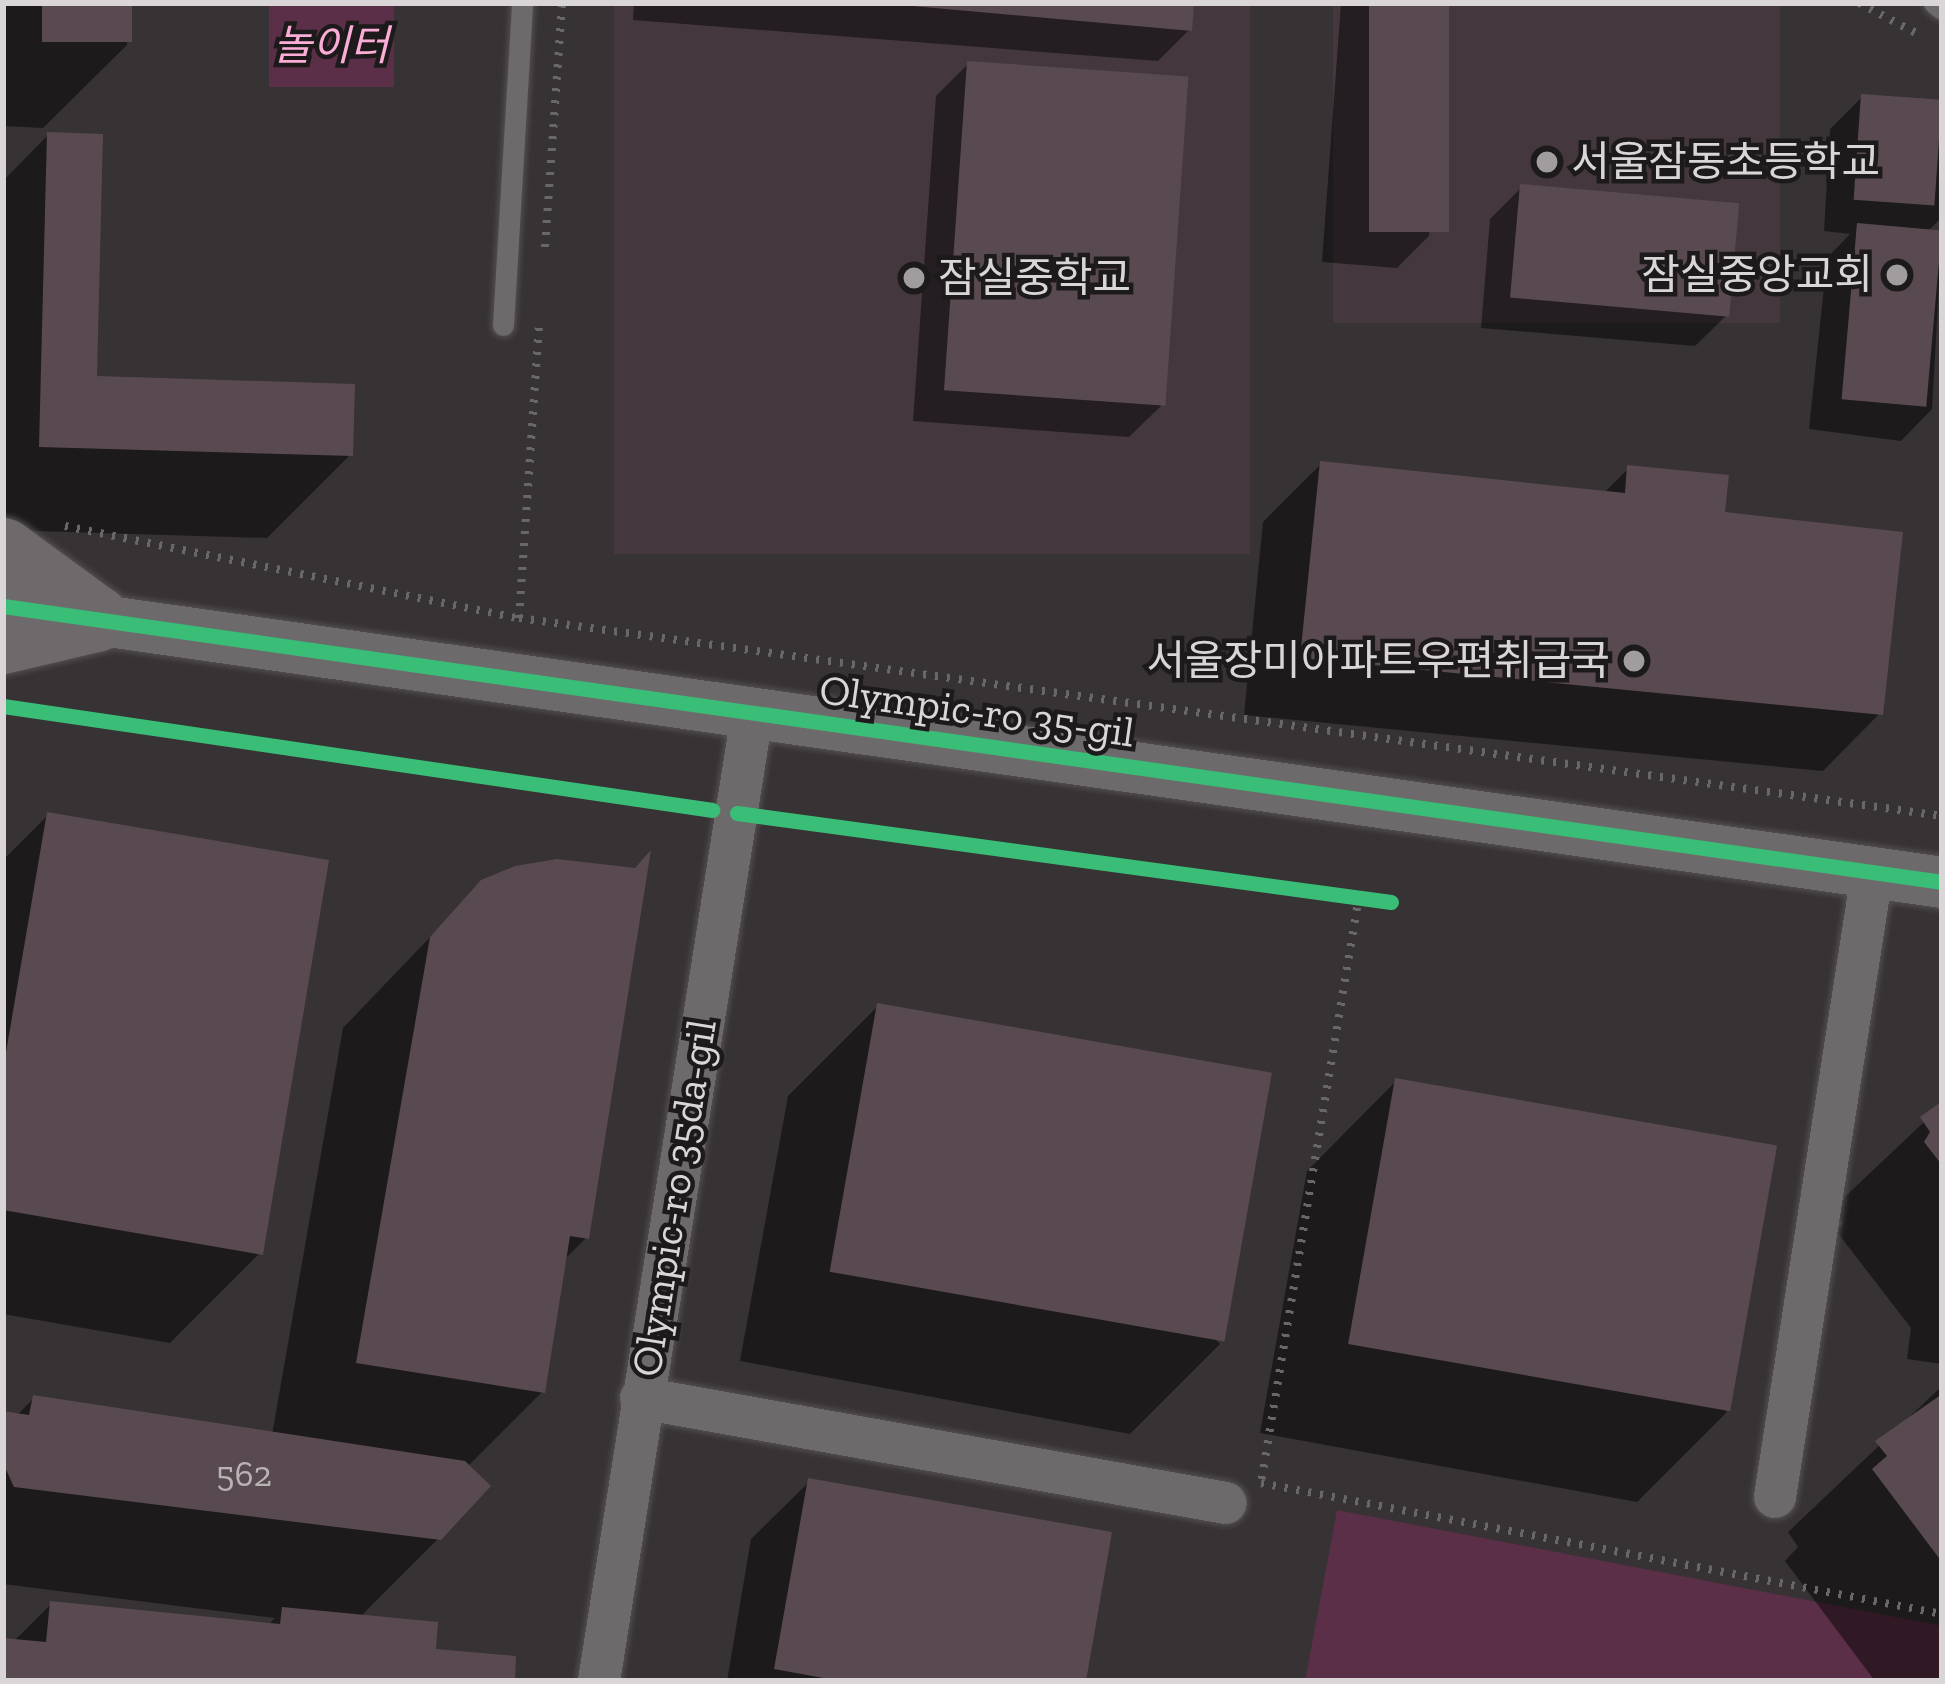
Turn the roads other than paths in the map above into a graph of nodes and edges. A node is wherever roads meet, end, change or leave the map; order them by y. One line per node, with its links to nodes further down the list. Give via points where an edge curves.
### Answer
1 (522, 3): 4 (lane)
2 (1934, 3): 3 (lane)
3 (1942, 9)
4 (503, 326)
5 (30, 538): 7 (main road)
6 (3, 605): 7 (street, Olympic-ro 35-gil)
7 (97, 619): 8 (main road); 9 (street, Olympic-ro 35-gil)
8 (3, 641)
9 (752, 715): 10 (street, Olympic-ro 35-gil); 12 (street, Olympic-ro 35da-gil)
10 (1873, 874): 11 (street, Olympic-ro 35-gil); 13 (street)
11 (1942, 882)
12 (640, 1398): 14 (street); 15 (street, Olympic-ro 35da-gil)
13 (1775, 1497)
14 (1226, 1503)
15 (599, 1681)

